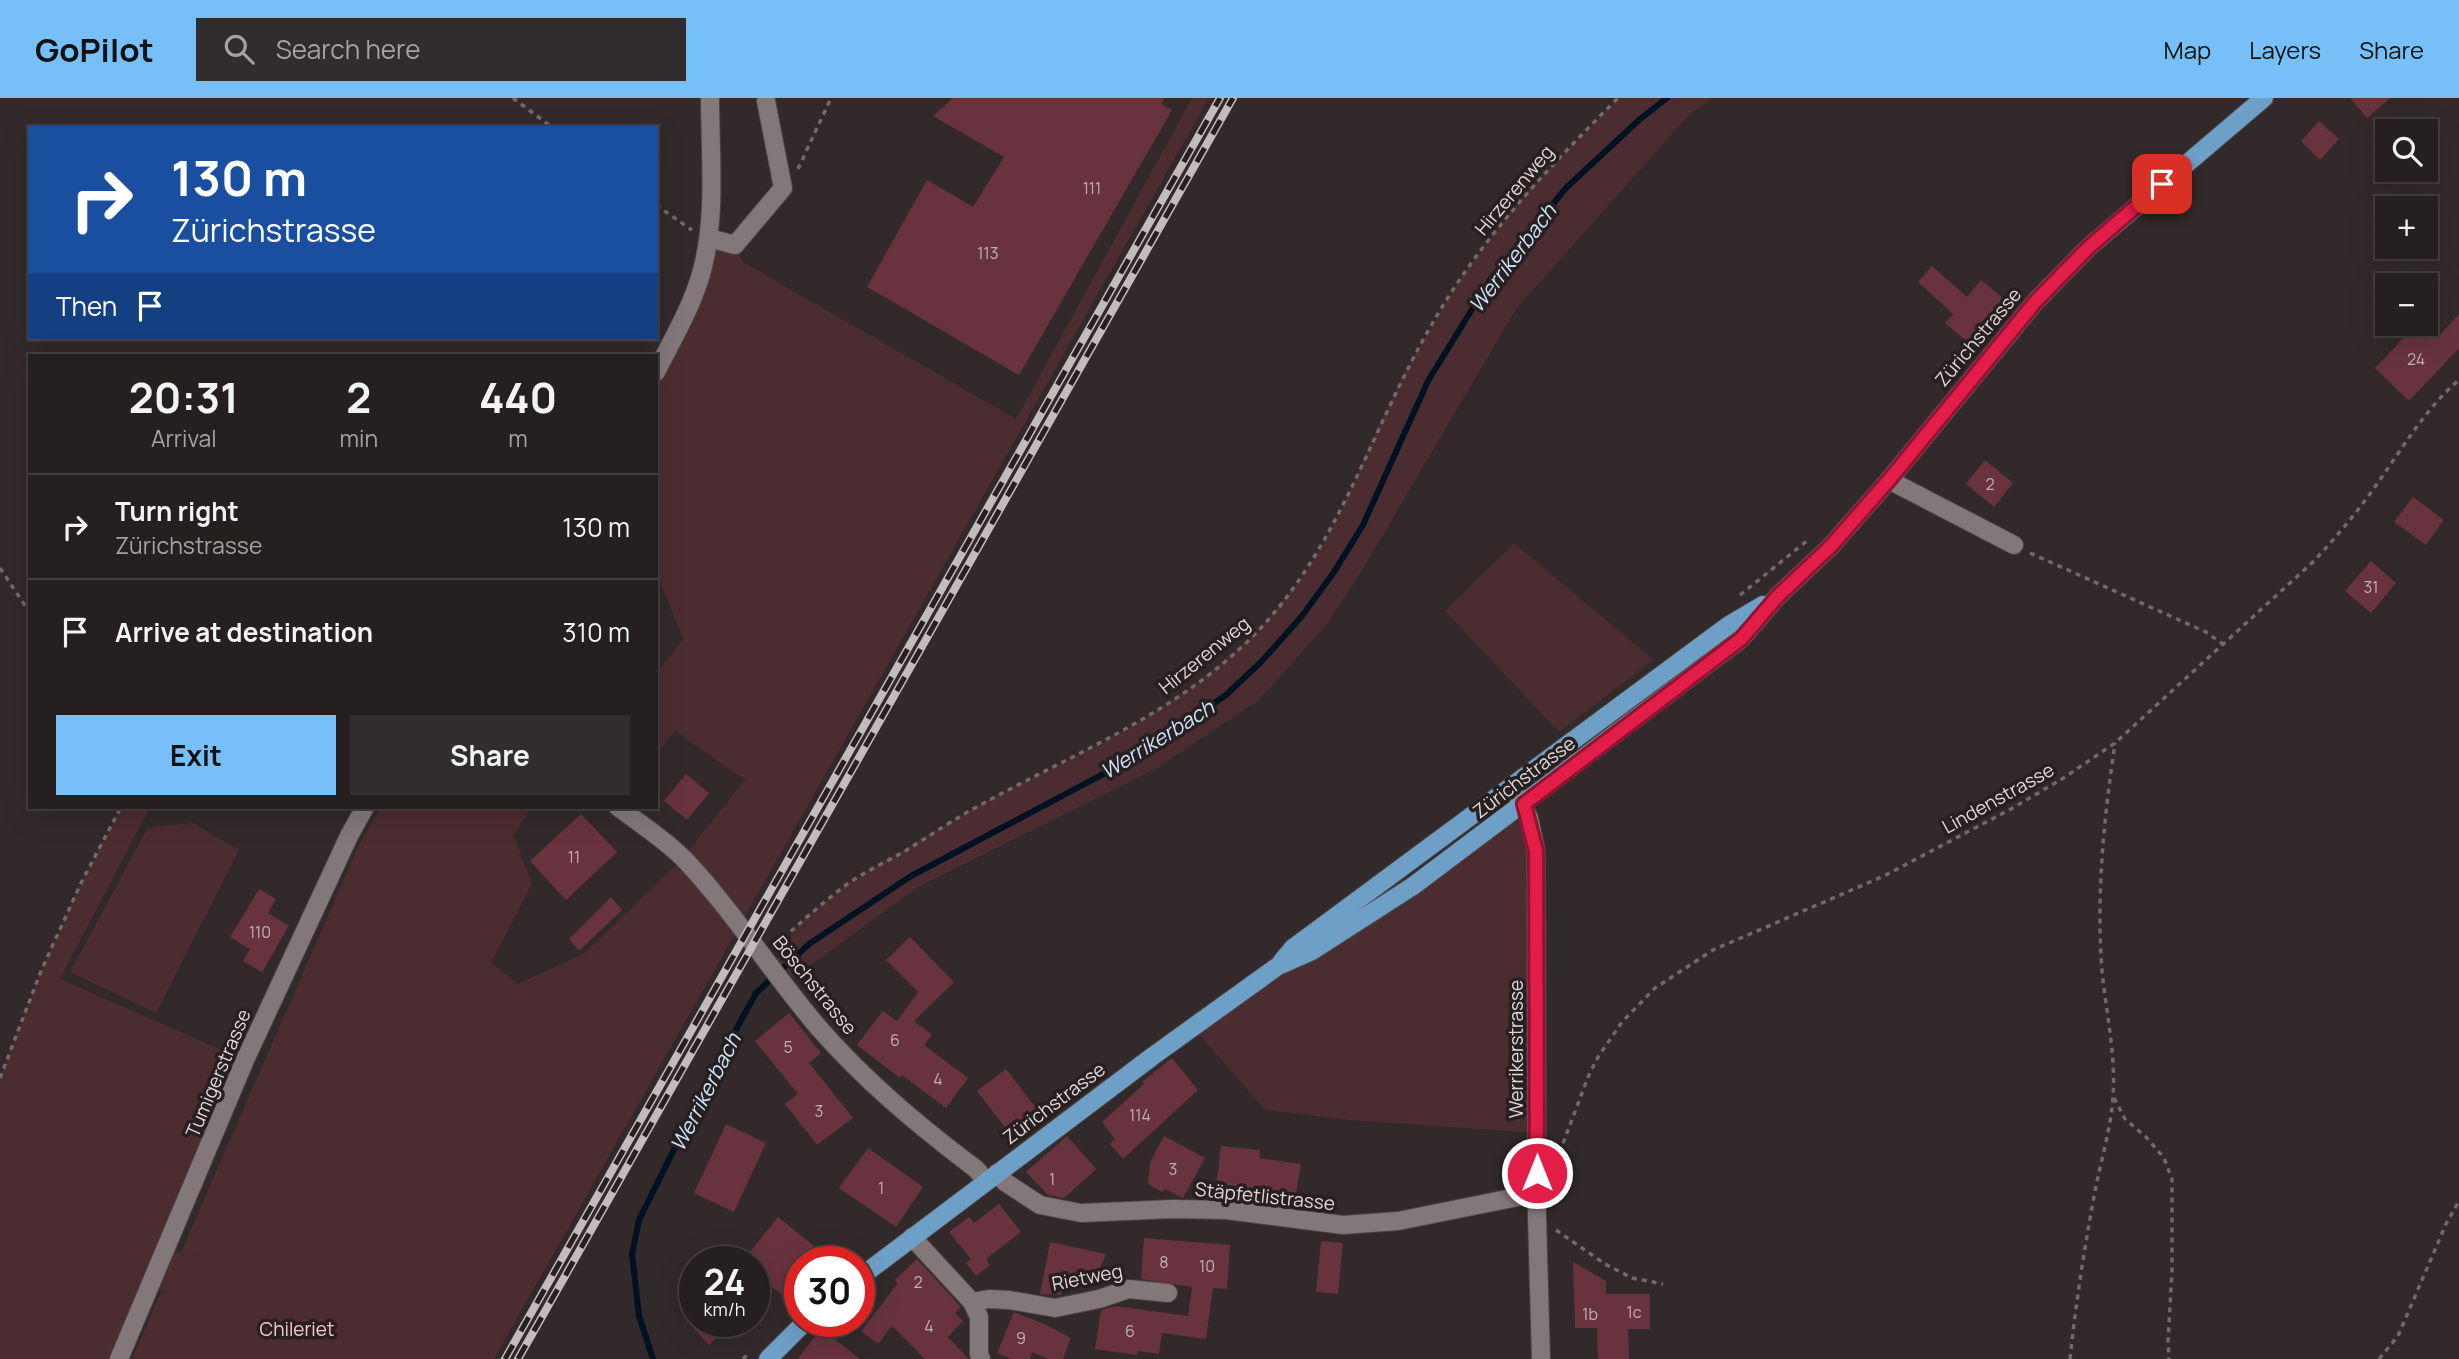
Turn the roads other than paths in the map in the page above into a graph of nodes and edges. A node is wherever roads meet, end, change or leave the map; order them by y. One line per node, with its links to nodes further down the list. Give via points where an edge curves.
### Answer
1 (710, 98): 4 (street)
2 (2264, 98): 6 (main road, Zürichstrasse, via 2053,283)
3 (766, 101): 4 (street, via 783,188 735,245)
4 (709, 238): 5 (street, via 701,275)
5 (658, 368)
6 (1889, 480): 7 (street); 8 (main road, Zürichstrasse, via 1831,546)
7 (2014, 545)
8 (1778, 596): 9 (main road, Zürichstrasse, via 1730,625); 10 (main road, Zürichstrasse, via 1741,639)
9 (1512, 785): 10 (street, Werrikerstrasse); 13 (main road, Zürichstrasse, via 1293,948)
10 (1524, 804): 13 (main road, Zürichstrasse, via 1364,919); 15 (street, Werrikerstrasse, via 1536,851)
11 (364, 809): 21 (street, Tumigerstrasse, via 245,1060)
12 (621, 809): 14 (street, Böschstrasse, via 683,858 851,1063 899,1108)
13 (1278, 967): 14 (main road, Zürichstrasse)
14 (992, 1177): 15 (street, Stäpfetlistrasse, via 1040,1205 1081,1213 1226,1210 1343,1225 1398,1221); 16 (main road, Zürichstrasse)
15 (1537, 1193): 24 (street, Werrikerstrasse)
16 (912, 1237): 17 (main road, Zürichstrasse); 19 (street)
17 (875, 1266)
18 (1168, 1293): 19 (street, Rietweg, via 1129,1289 1055,1308 1009,1300)
19 (972, 1302): 23 (street)
20 (790, 1337): 22 (main road)
21 (119, 1359)
22 (768, 1359)
23 (982, 1359)
24 (1541, 1359)

